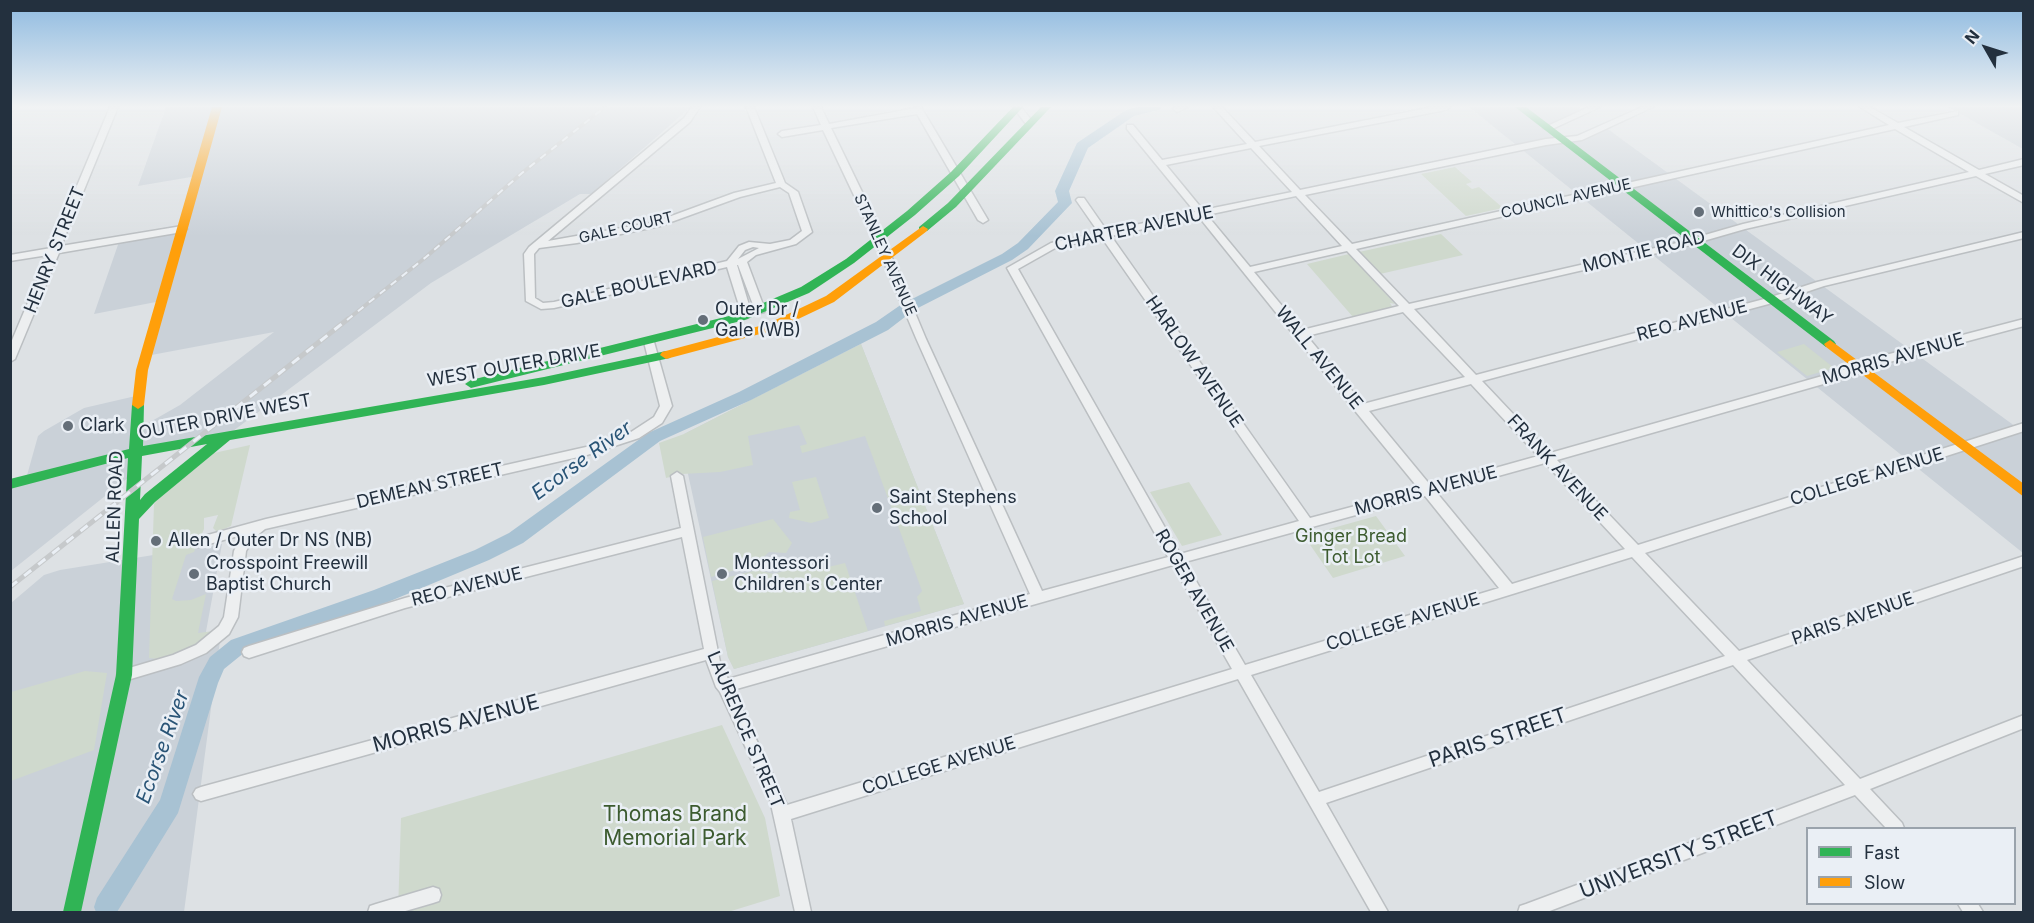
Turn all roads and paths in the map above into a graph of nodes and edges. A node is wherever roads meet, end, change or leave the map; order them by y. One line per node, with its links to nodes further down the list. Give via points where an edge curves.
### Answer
1 (97, 150): 35 (street, HENRY STREET)
2 (205, 150): 28 (main road, ALLEN ROAD)
3 (651, 150): 33 (street)
4 (767, 150): 20 (street, GALE BOULEVARD)
5 (837, 150): 31 (street, STANLEY AVENUE)
6 (941, 150): 19 (street)
7 (977, 150): 19 (main road, WEST OUTER DRIVE)
8 (1004, 150): 22 (main road, WEST OUTER DRIVE)
9 (1150, 150): 17 (street, WALL AVENUE)
10 (1228, 150): 17 (street)
11 (1259, 150): 23 (street, FRANK AVENUE)
12 (1512, 150): 23 (street, CHARTER AVENUE)
13 (1575, 150): 21 (main road, DIX HIGHWAY)
14 (1787, 150): 21 (street, COUNCIL AVENUE)
15 (1938, 150): 18 (street)
16 (2024, 162): 18 (street, MONTIE ROAD)
17 (1161, 163): 26 (street, WALL AVENUE)
18 (1977, 173): 25 (street); 32 (street, MONTIE ROAD)
19 (955, 174): 22 (street); 31 (main road, WEST OUTER DRIVE)
20 (781, 184): 33 (street, GALE COURT, via 737,195 657,224); 38 (street, GALE BOULEVARD, via 793,192 807,232 793,242 770,247 747,245 737,251)
21 (1623, 186): 32 (main road, DIX HIGHWAY); 34 (street, COUNCIL AVENUE)
22 (966, 192): 27 (street); 37 (main road, WEST OUTER DRIVE)
23 (1298, 193): 26 (street, CHARTER AVENUE); 34 (street, FRANK AVENUE)
24 (1082, 200): 29 (street, HARLOW AVENUE)
25 (2024, 200)
26 (1201, 213): 29 (street, CHARTER AVENUE); 40 (street, WALL AVENUE)
27 (982, 220)
28 (182, 229): 35 (street); 56 (main road, ALLEN ROAD, via 142,370)
29 (1106, 234): 39 (street, CHARTER AVENUE, via 1050,246); 63 (street, HARLOW AVENUE)
30 (2024, 235): 41 (street, REO AVENUE, via 1821,284)
31 (879, 238): 37 (street, STANLEY AVENUE); 43 (main road, WEST OUTER DRIVE, via 818,282)
32 (1693, 240): 41 (main road, DIX HIGHWAY); 42 (street, MONTIE ROAD)
33 (538, 245): 38 (street, GALE BOULEVARD, via 530,254 530,299 536,305 546,306)
34 (1350, 248): 40 (street, COUNCIL AVENUE); 42 (street, FRANK AVENUE)
35 (56, 250): 36 (street); 48 (street, HENRY STREET)
36 (10, 258)
37 (887, 258): 47 (main road, WEST OUTER DRIVE, via 844,291 784,322 725,342); 71 (street, STANLEY AVENUE)
38 (736, 262): 43 (street, GALE BOULEVARD)
39 (1012, 268): 68 (street, ROGER AVENUE)
40 (1248, 270): 45 (street, WALL AVENUE)
41 (1772, 300): 49 (main road, DIX HIGHWAY); 50 (street, REO AVENUE)
42 (1405, 308): 45 (street, MONTIE ROAD); 50 (street, FRANK AVENUE)
43 (753, 313): 46 (main road, WEST OUTER DRIVE)
44 (2024, 322): 49 (street, MORRIS AVENUE)
45 (1300, 334): 52 (street, WALL AVENUE)
46 (649, 342): 47 (street); 51 (main road, WEST OUTER DRIVE, via 479,382)
47 (654, 358): 51 (main road, WEST OUTER DRIVE); 64 (street, DEMEAN STREET, via 666,404 658,420 635,435 587,451)
48 (10, 359)
49 (1862, 368): 55 (main road, DIX HIGHWAY); 57 (street, MORRIS AVENUE)
50 (1473, 378): 52 (street, REO AVENUE); 57 (street, FRANK AVENUE)
51 (413, 402): 54 (main road, OUTER DRIVE WEST)
52 (1360, 409): 60 (street, WALL AVENUE)
53 (2024, 427): 55 (street, COLLEGE AVENUE)
54 (229, 434): 56 (main road, OUTER DRIVE WEST); 62 (main road, via 150,498)
55 (1964, 447): 61 (main road, DIX HIGHWAY); 67 (street, COLLEGE AVENUE)
56 (135, 452): 59 (main road, OUTER DRIVE WEST); 62 (main road, ALLEN ROAD)
57 (1548, 458): 60 (street, MORRIS AVENUE); 67 (street, FRANK AVENUE)
58 (677, 476): 65 (street, LAURENCE STREET)
59 (10, 484)
60 (1428, 491): 63 (street, MORRIS AVENUE); 70 (street, WALL AVENUE)
61 (2024, 492)
62 (132, 518): 76 (main road, ALLEN ROAD)
63 (1307, 523): 68 (street, MORRIS AVENUE)
64 (266, 524): 66 (street, DEMEAN STREET); 76 (street, via 243,543 231,617 221,633 201,649 176,660)
65 (688, 531): 72 (street, REO AVENUE, via 405,603); 73 (street, LAURENCE STREET)
66 (198, 542)
67 (1635, 551): 70 (street, COLLEGE AVENUE); 74 (street, FRANK AVENUE)
68 (1177, 561): 71 (street, MORRIS AVENUE); 75 (street, ROGER AVENUE)
69 (2024, 561): 74 (street, PARIS AVENUE)
70 (1509, 590): 75 (street, COLLEGE AVENUE)
71 (1039, 598): 78 (street, MORRIS AVENUE)
72 (249, 652)
73 (710, 653): 78 (street, LAURENCE STREET); 81 (street, MORRIS AVENUE)
74 (1736, 659): 77 (street, PARIS AVENUE); 80 (street, FRANK AVENUE)
75 (1241, 673): 82 (street, ROGER AVENUE); 83 (street, COLLEGE AVENUE)
76 (124, 675): 86 (main road, ALLEN ROAD)
77 (1681, 675): 82 (street, PARIS STREET)
78 (723, 687): 83 (street, LAURENCE STREET)
79 (2024, 721): 80 (street, UNIVERSITY STREET)
80 (1857, 786): 84 (street, FRANK AVENUE); 90 (street, UNIVERSITY STREET)
81 (201, 794)
82 (1315, 800): 89 (street, ROGER AVENUE)
83 (782, 814): 88 (street, LAURENCE STREET)
84 (1895, 827)
85 (433, 895): 87 (street)
86 (72, 912)
87 (376, 912)
88 (802, 912)
89 (1380, 912)
90 (1526, 912)

